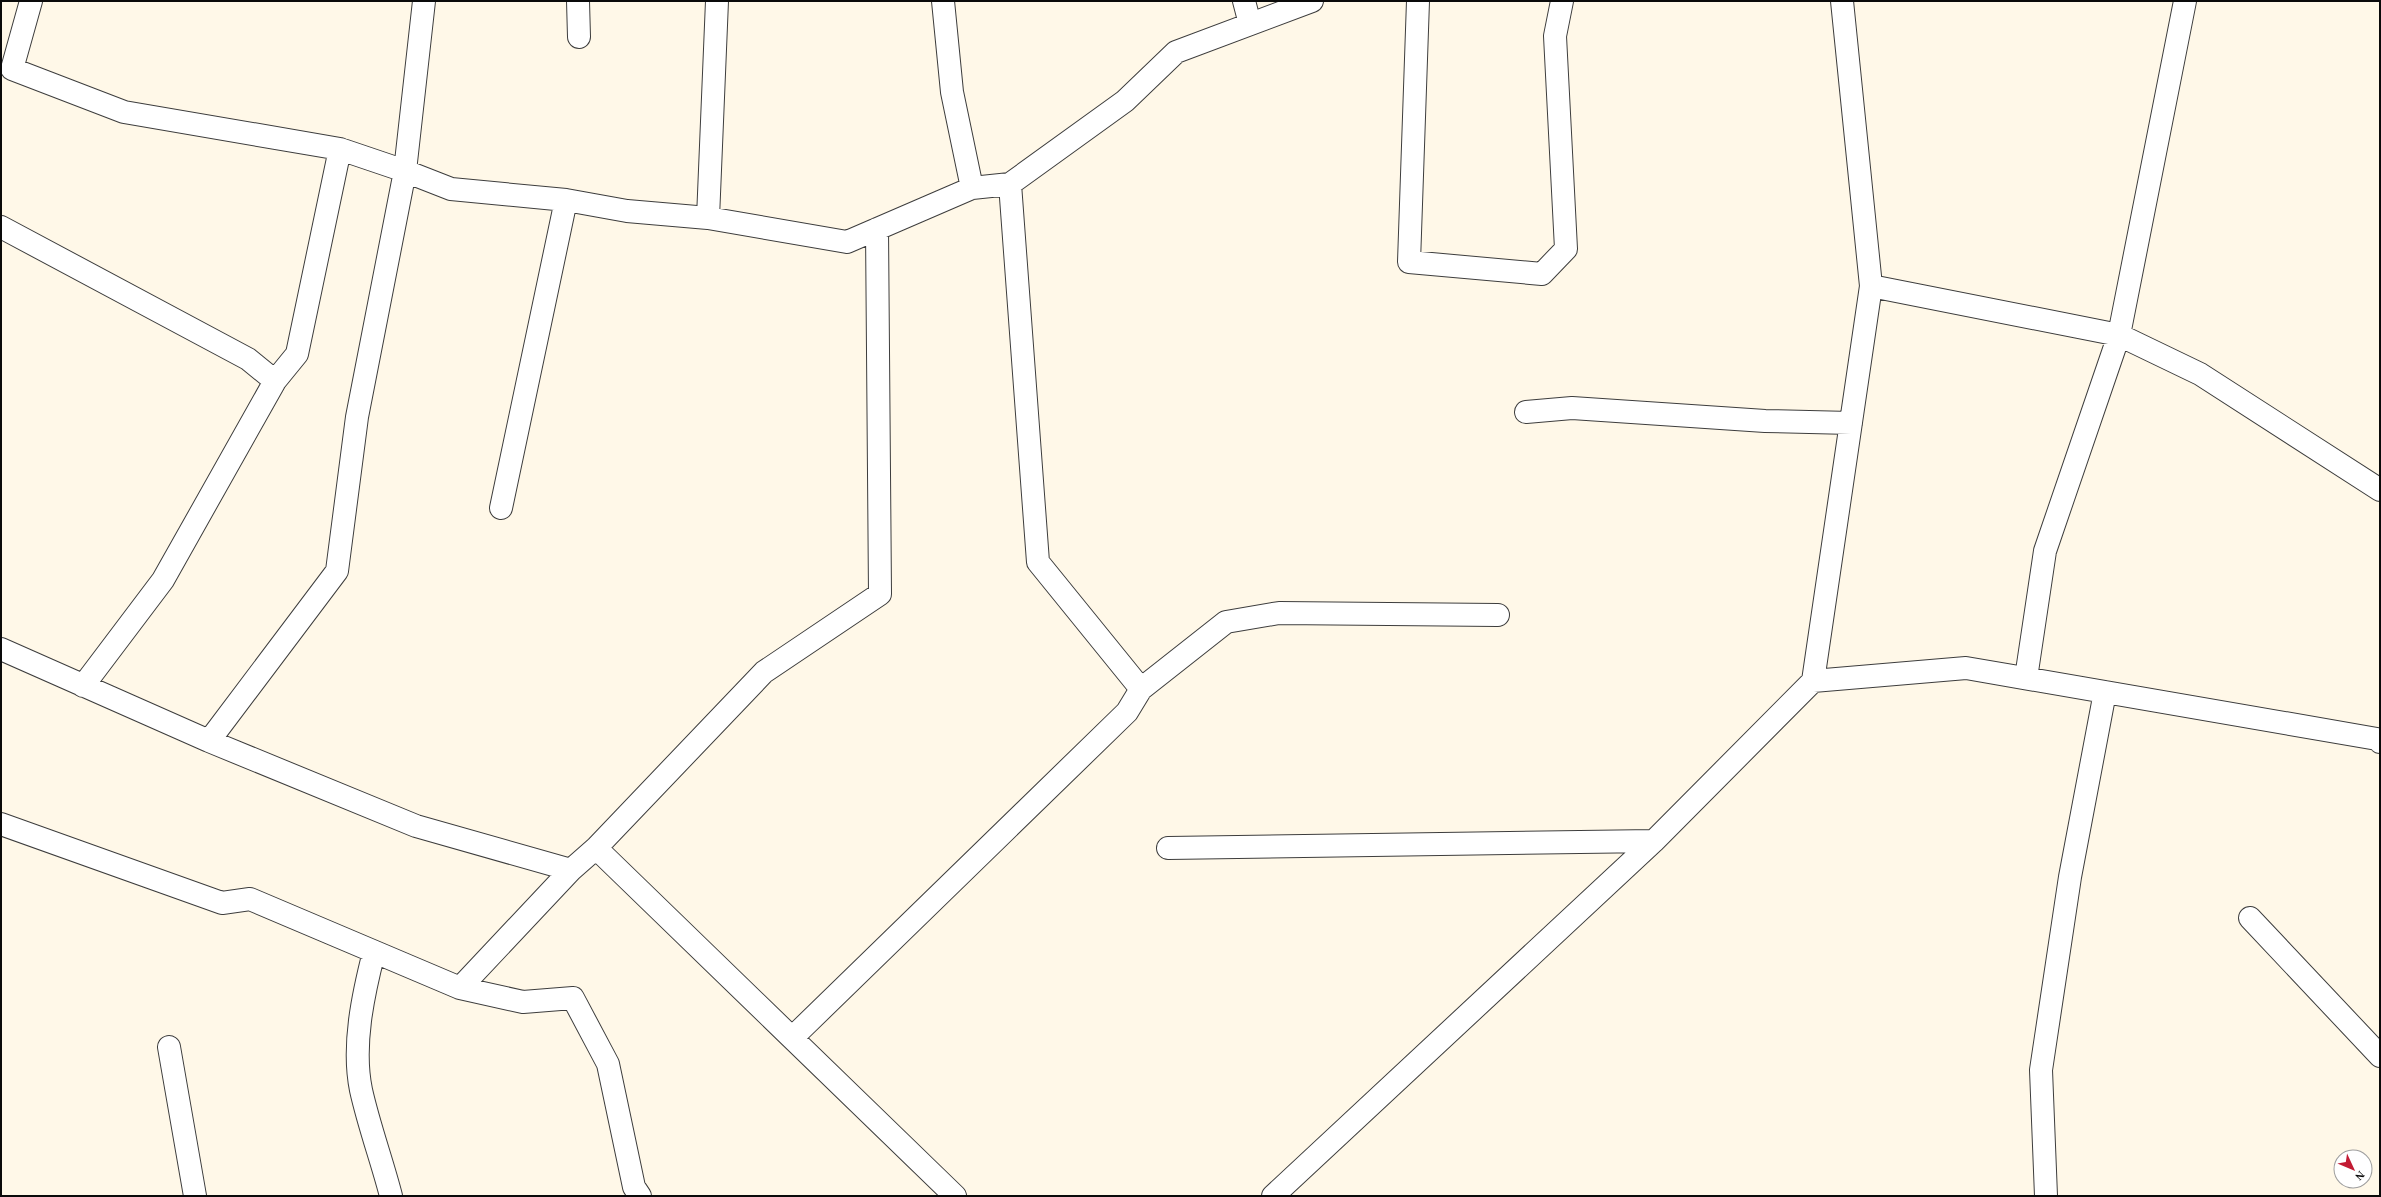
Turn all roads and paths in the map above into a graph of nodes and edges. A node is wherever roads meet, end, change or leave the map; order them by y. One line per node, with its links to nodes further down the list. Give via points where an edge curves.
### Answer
1 (31, 1): 14 (street)
2 (424, 1): 16 (street)
3 (578, 1): 13 (street)
4 (717, 1): 20 (street)
5 (943, 1): 18 (street, via 952,92)
6 (1244, 1): 12 (street)
7 (1312, 1): 12 (street)
8 (1418, 1): 9 (street, via 1409,262 1542,274 1566,249 1555,36)
9 (1562, 1)
10 (1842, 1): 23 (street)
11 (2184, 1): 24 (street)
12 (1250, 24): 17 (street, via 1176,52 1125,101)
13 (579, 37)
14 (7, 69): 15 (street, via 124,112)
15 (340, 149): 16 (street); 25 (street, via 297,354)
16 (405, 171): 19 (street, via 451,189); 38 (street, via 357,417 337,571)
17 (1010, 184): 18 (street); 35 (street, via 1038,562)
18 (972, 188): 22 (street)
19 (566, 200): 20 (street, via 627,211); 29 (street)
20 (708, 218): 22 (street, via 847,242)
21 (1, 227): 25 (street, via 248,359)
22 (877, 229): 41 (street, via 880,594 764,672)
23 (1871, 286): 24 (street); 27 (street)
24 (2119, 335): 28 (street, via 2200,374); 32 (street, via 2045,551)
25 (275, 381): 34 (street, via 163,580)
26 (1526, 412): 27 (street, via 1572,408 1765,421)
27 (1851, 423): 33 (street)
28 (2380, 490)
29 (501, 508)
30 (1498, 615): 35 (street, via 1279,613 1226,622)
31 (1, 649): 34 (street)
32 (2026, 678): 33 (street, via 1966,668); 36 (street)
33 (1813, 681): 40 (street)
34 (83, 686): 38 (street)
35 (1141, 689): 47 (street, via 1127,712)
36 (2105, 692): 37 (street); 55 (street, via 2070,877 2041,1070)
37 (2379, 738)
38 (210, 742): 43 (street, via 416,826)
39 (1, 824): 45 (street, via 222,903 250,899)
40 (1654, 841): 42 (street); 50 (street)
41 (596, 848): 43 (street); 47 (street)
42 (1168, 848)
43 (571, 870): 46 (street)
44 (2250, 918): 49 (street)
45 (374, 952): 46 (street); 52 (street, via 365,985 358,1047 361,1089)
46 (460, 988): 53 (street, via 523,1002 573,998 608,1064 634,1187)
47 (792, 1038): 54 (street)
48 (169, 1047): 51 (street)
49 (2380, 1056)
50 (1279, 1194)
51 (195, 1196)
52 (391, 1196)
53 (640, 1196)
54 (955, 1196)
55 (2046, 1196)

